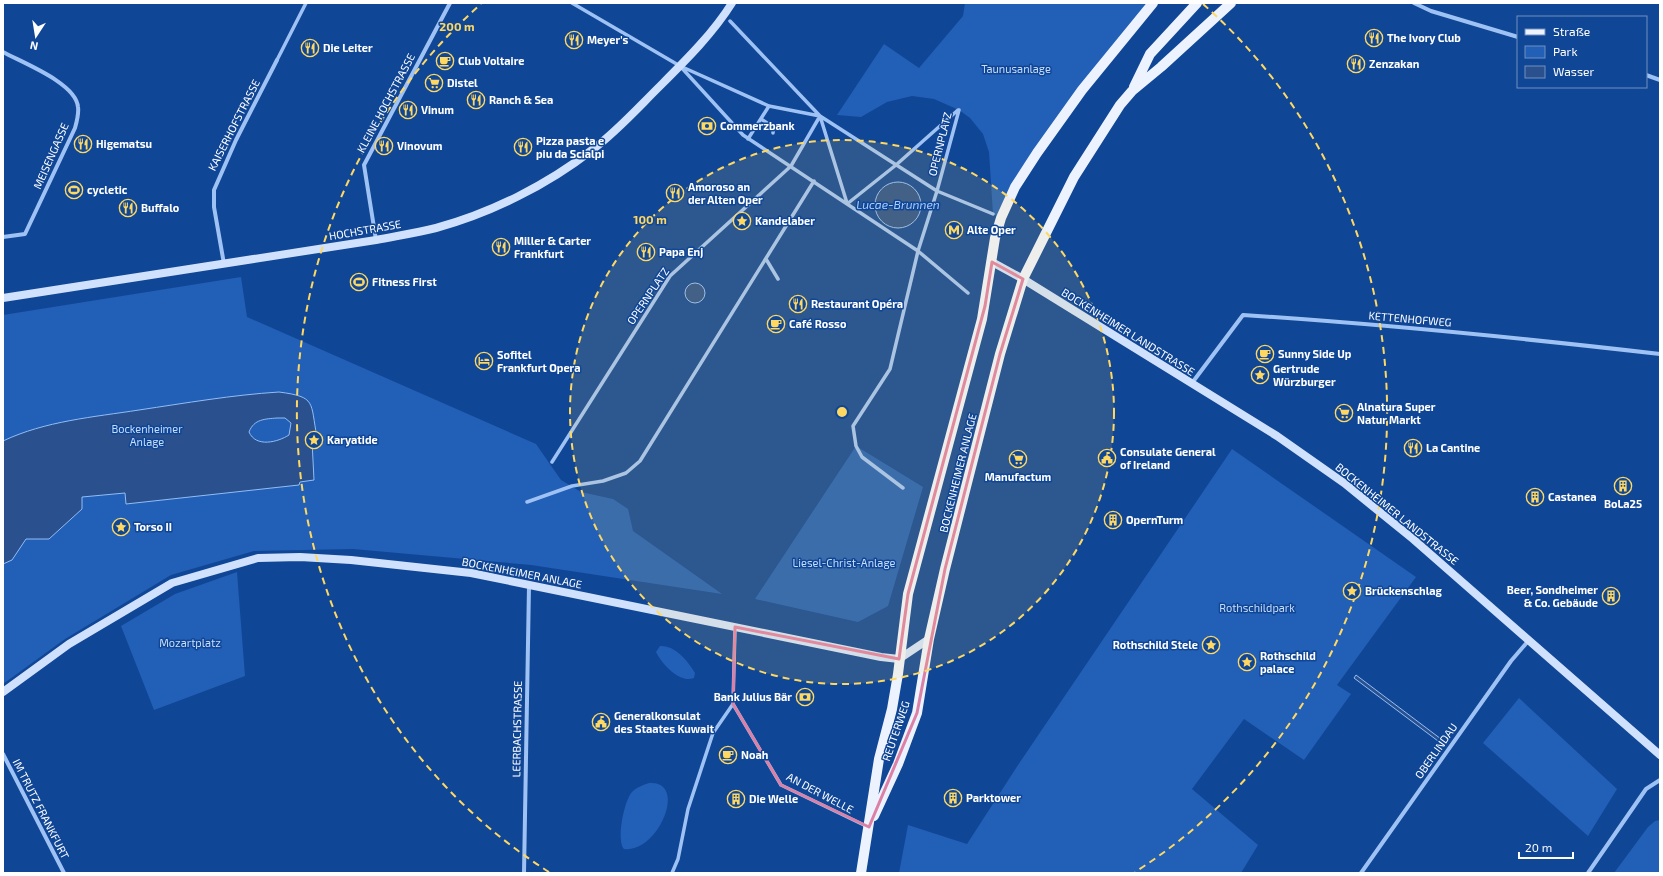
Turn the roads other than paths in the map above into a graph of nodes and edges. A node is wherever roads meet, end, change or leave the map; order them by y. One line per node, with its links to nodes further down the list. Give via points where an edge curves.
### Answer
1 (306, 3): 12 (street, KAISERHOFSTRASSE)
2 (450, 3): 31 (street, KLEINE HOCHSTRASSE, via 364,165)
3 (572, 3): 13 (street)
4 (732, 3): 13 (main road, HOCHSTRASSE)
5 (1154, 3): 34 (main road, via 1082,90 1036,153 1001,218)
6 (1197, 3): 16 (main road, via 1150,54)
7 (1231, 3): 16 (main road)
8 (1414, 3): 10 (street, via 1431,11)
9 (730, 22): 18 (street, OPERNPLATZ)
10 (1517, 37)
11 (3, 52): 30 (street, MEISENGASSE, via 63,85 75,96 78,106 75,128 25,234)
12 (277, 60): 35 (street, KAISERHOFSTRASSE, via 214,190 214,207)
13 (680, 66): 17 (street, OPERNPLATZ); 23 (street); 31 (main road, HOCHSTRASSE, via 593,150 530,190 462,220)
14 (1647, 75): 15 (street)
15 (1660, 80)
16 (1132, 91): 37 (main road, via 1120,105 1074,177)
17 (769, 106): 18 (street, OPERNPLATZ); 19 (street)
18 (820, 116): 24 (street, OPERNPLATZ); 25 (street, OPERNPLATZ); 28 (street, OPERNPLATZ)
19 (761, 119): 21 (street); 23 (street)
20 (778, 125): 21 (street)
21 (774, 128): 22 (street)
22 (773, 133)
23 (748, 139): 25 (street)
24 (896, 165): 27 (street, OPERNPLATZ); 27 (street, OPERNPLATZ, via 959,110); 28 (street, OPERNPLATZ)
25 (791, 166): 26 (street); 42 (street, OPERNPLATZ, via 670,276)
26 (814, 182): 28 (street); 33 (street)
27 (937, 191): 29 (street, OPERNPLATZ); 32 (street, OPERNPLATZ)
28 (847, 204): 32 (street)
29 (993, 214)
30 (3, 237)
31 (376, 240): 35 (main road, HOCHSTRASSE)
32 (918, 250): 38 (street); 43 (street, OPERNPLATZ, via 890,369 853,426 856,446 862,457)
33 (766, 259): 36 (street); 44 (street, via 640,461 626,473 603,481 572,486)
34 (992, 262): 37 (main road, BOCKENHEIMER LANDSTRASSE); 49 (main road, BOCKENHEIMER ANLAGE, via 985,306 908,594)
35 (224, 264): 39 (main road, HOCHSTRASSE)
36 (778, 279)
37 (1023, 279): 41 (main road, BOCKENHEIMER LANDSTRASSE); 47 (main road, BOCKENHEIMER ANLAGE, via 998,361)
38 (968, 293)
39 (3, 298)
40 (1660, 354): 41 (street, KETTENHOFWEG, via 1379,325 1243,315)
41 (1192, 384): 48 (main road, BOCKENHEIMER LANDSTRASSE, via 1277,436 1344,483)
42 (552, 462)
43 (903, 488)
44 (527, 502)
45 (529, 586): 46 (main road, BOCKENHEIMER ANLAGE); 50 (main road, BOCKENHEIMER ANLAGE, via 471,573 351,560 258,558 172,583 69,644); 57 (street, LEERBACHSTRASSE)
46 (735, 627): 49 (main road, BOCKENHEIMER ANLAGE); 51 (street)
47 (929, 638): 49 (main road); 55 (main road, REUTERWEG, via 917,713 898,764)
48 (1529, 640): 53 (main road, BOCKENHEIMER LANDSTRASSE); 60 (street, OBERLINDAU)
49 (899, 659): 55 (main road, REUTERWEG, via 892,710 879,759)
50 (3, 692)
51 (733, 704): 55 (street, AN DER WELLE, via 781,785); 58 (street, via 714,733 688,809 678,859)
52 (3, 754): 56 (street, IM TRUTZ FRANKFURT)
53 (1660, 755)
54 (1660, 780): 61 (street, via 1646,789)
55 (869, 827): 59 (main road, REUTERWEG)
56 (64, 873)
57 (524, 873)
58 (672, 873)
59 (862, 873)
60 (1361, 873)
61 (1588, 873)

